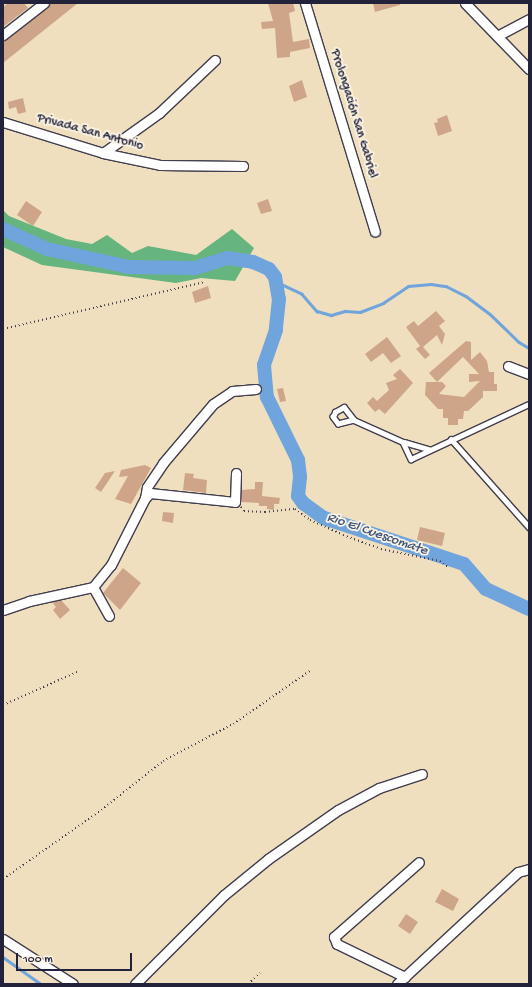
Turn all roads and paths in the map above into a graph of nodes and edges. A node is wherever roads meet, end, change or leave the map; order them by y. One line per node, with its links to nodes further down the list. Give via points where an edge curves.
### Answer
1 (44, 3): 4 (street)
2 (305, 3): 13 (street, Prolongación San Gabriel)
3 (465, 3): 7 (street)
4 (34, 6): 6 (street)
5 (529, 19): 7 (street)
6 (3, 35)
7 (497, 36): 9 (street)
8 (215, 60): 11 (street, via 159,113)
9 (529, 69)
10 (3, 122): 11 (street, Privada San Antonio)
11 (103, 153): 12 (street, Privada San Antonio, via 160,165)
12 (243, 166)
13 (375, 232)
14 (205, 282): 15 (path)
15 (3, 328)
16 (508, 366): 17 (street)
17 (529, 374)
18 (256, 389): 25 (street, via 232,391 213,404 164,463 147,488)
19 (529, 404): 21 (lane)
20 (354, 420): 20 (lane, via 344,407 334,412 333,417 338,424); 22 (lane)
21 (451, 439): 23 (lane); 27 (lane)
22 (403, 442): 23 (lane); 23 (lane, via 411,459 421,456)
23 (429, 449)
24 (236, 473): 26 (street)
25 (145, 498): 26 (street, via 150,493); 29 (street, via 111,565)
26 (235, 502): 28 (path, via 244,511 295,509 310,520 342,535 381,549 440,561)
27 (529, 527)
28 (449, 568)
29 (92, 587): 30 (street, via 29,601); 31 (street)
30 (3, 610)
31 (109, 616)
32 (312, 670): 38 (path, via 233,724 163,761 101,810)
33 (79, 671): 34 (path)
34 (3, 705)
35 (422, 774): 43 (street, via 379,788 338,810 268,859 224,895)
36 (419, 862): 41 (street, via 334,937 337,944)
37 (529, 868): 41 (street, via 518,872)
38 (3, 879)
39 (3, 939): 42 (street)
40 (260, 973): 44 (path)
41 (405, 977): 45 (street)
42 (73, 984)
43 (135, 984)
44 (248, 984)
45 (397, 984)

